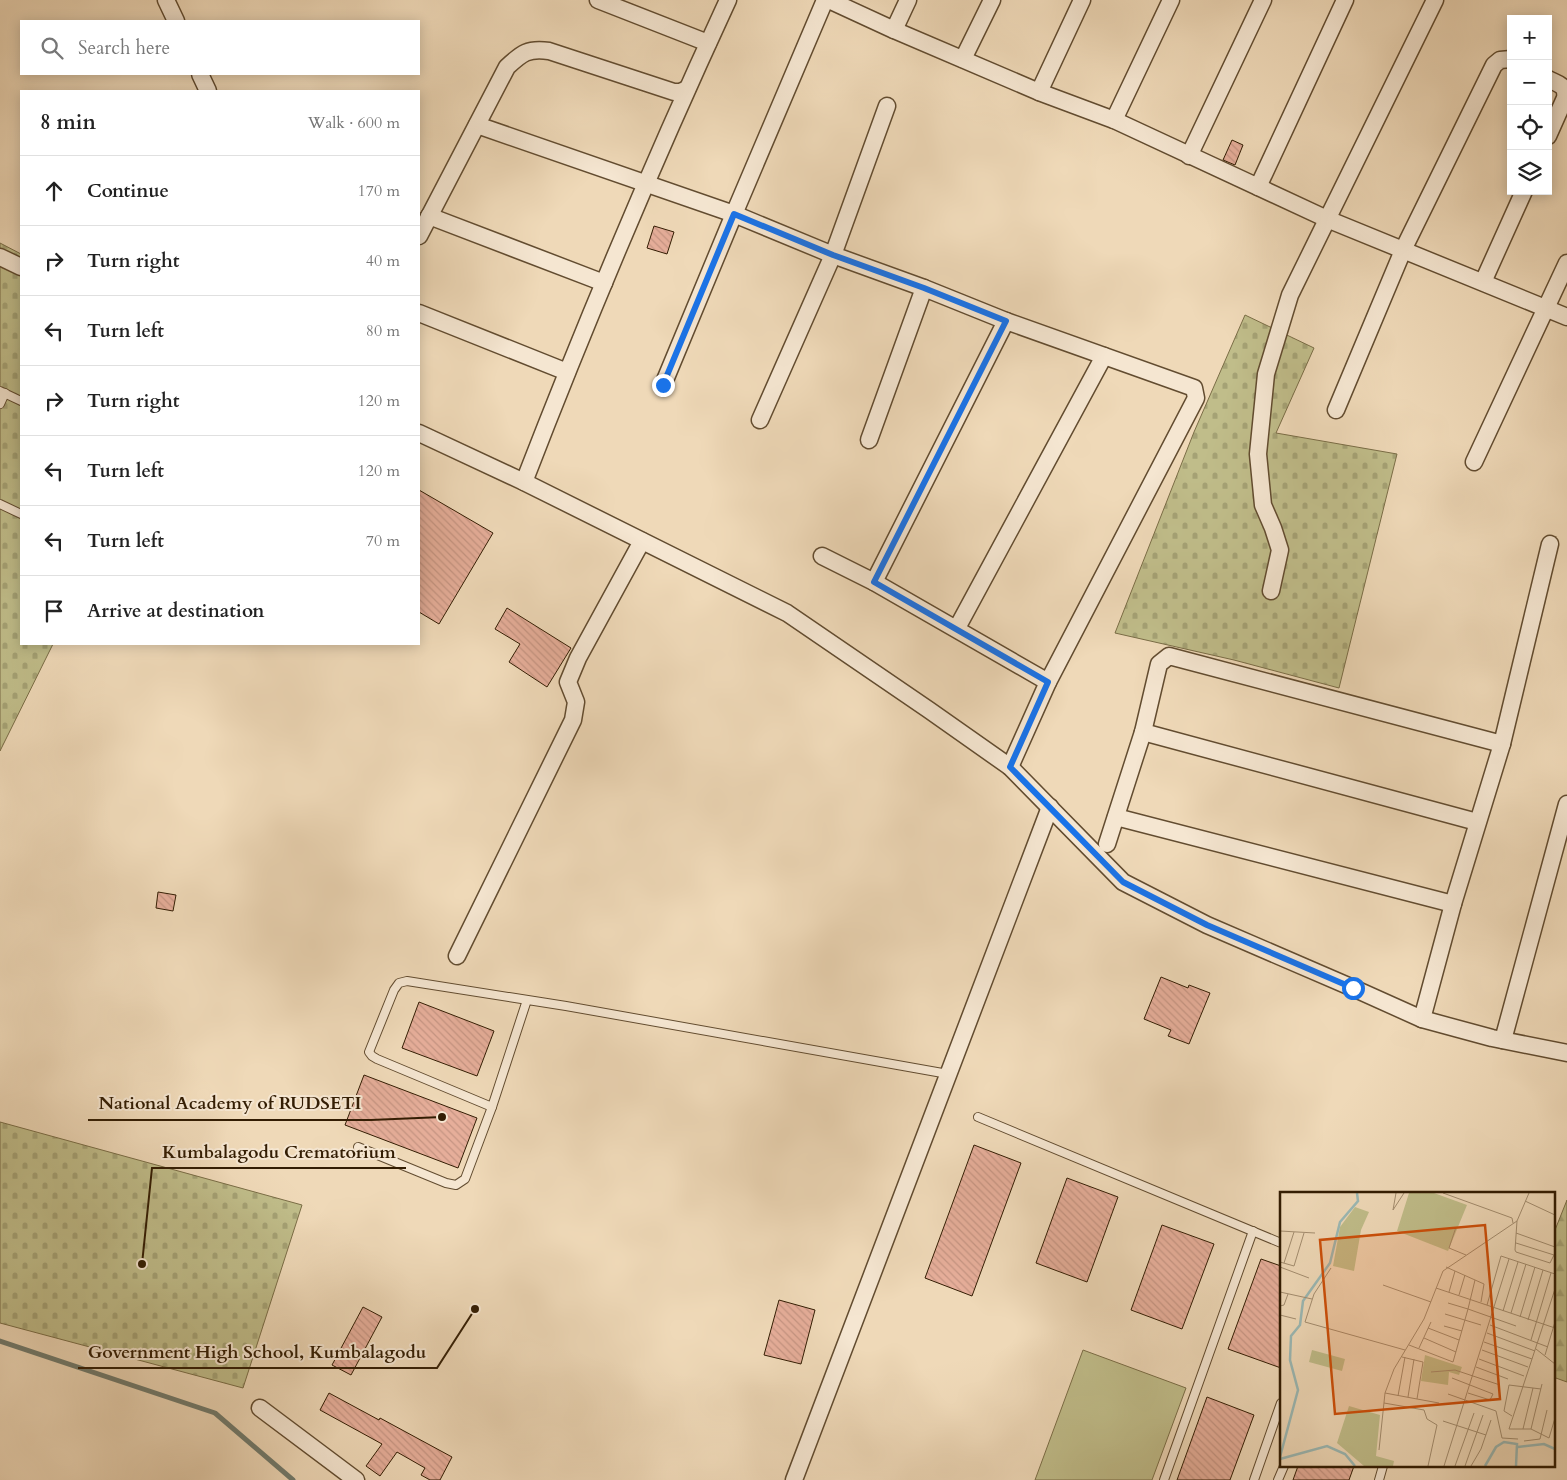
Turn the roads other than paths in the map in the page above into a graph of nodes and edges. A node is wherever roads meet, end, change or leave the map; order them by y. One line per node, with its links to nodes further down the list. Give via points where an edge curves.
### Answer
1 (166, 0): 13 (street)
2 (598, 0): 15 (street)
3 (728, 0): 15 (street)
4 (825, 0): 31 (street)
5 (829, 0): 14 (street)
6 (908, 0): 14 (street)
7 (992, 0): 16 (street)
8 (1082, 0): 22 (street)
9 (1171, 0): 24 (street)
10 (1263, 0): 27 (street)
11 (1345, 0): 29 (street)
12 (1435, 0): 33 (street)
13 (176, 20)
14 (894, 30): 16 (street)
15 (708, 43): 20 (street)
16 (963, 59): 22 (street)
17 (1507, 59): 35 (street, via 1494,65)
18 (200, 75): 21 (street)
19 (1552, 80): 26 (street, via 1564,87 1566,92)
20 (687, 89): 25 (street, via 674,92 549,50 534,49 521,54 507,67); 28 (street)
21 (208, 90)
22 (1038, 92): 24 (street)
23 (887, 106): 36 (street)
24 (1114, 120): 27 (street)
25 (477, 125): 28 (street); 32 (street)
26 (1552, 127)
27 (1189, 156): 29 (street)
28 (647, 184): 31 (street); 41 (street)
29 (1258, 187): 33 (street)
30 (1522, 195): 40 (street)
31 (734, 214): 36 (street); 49 (street)
32 (429, 216): 34 (street); 41 (street)
33 (1327, 218): 35 (street); 65 (street, via 1290,295 1266,374 1258,454 1263,505 1280,550)
34 (420, 234)
35 (1404, 250): 40 (street); 53 (street)
36 (833, 255): 42 (street); 54 (street)
37 (0, 257): 39 (street)
38 (1567, 263): 43 (street)
39 (20, 267)
40 (1483, 282): 43 (street)
41 (604, 283): 48 (street)
42 (924, 288): 46 (street); 56 (street)
43 (1546, 307): 45 (street); 57 (street)
44 (420, 313): 48 (street)
45 (1567, 317)
46 (1006, 321): 47 (street); 64 (street)
47 (1104, 356): 66 (street); 67 (street, via 1194,388 1196,398)
48 (567, 372): 58 (street)
49 (663, 385)
50 (2, 392): 51 (lane); 52 (lane)
51 (20, 401)
52 (0, 404)
53 (1336, 410)
54 (760, 420)
55 (420, 433): 58 (street)
56 (869, 440)
57 (1474, 462)
58 (524, 482): 61 (street)
59 (0, 504): 60 (lane)
60 (20, 514)
61 (642, 541): 70 (street, via 787,613); 77 (street, via 578,658 568,682 576,702 573,720)
62 (1550, 544): 69 (street)
63 (822, 556): 64 (street)
64 (874, 582): 66 (street)
65 (1271, 591)
66 (957, 628): 67 (street)
67 (1048, 682): 70 (street)
68 (1143, 732): 69 (street, via 1159,664 1169,656); 73 (street); 74 (street)
69 (1502, 744): 74 (street)
70 (1010, 767): 72 (street)
71 (1567, 804): 80 (street)
72 (1050, 807): 79 (street, via 1123,882 1207,925); 82 (street)
73 (1116, 817): 75 (street); 76 (street)
74 (1477, 822): 76 (street)
75 (1107, 844)
76 (1453, 904): 79 (street)
77 (457, 956)
78 (527, 1000): 82 (lane); 83 (lane); 83 (lane, via 407,980 394,990 369,1052 377,1059)
79 (1422, 1019): 80 (street)
80 (1503, 1040): 81 (street)
81 (1567, 1053)
82 (948, 1074): 93 (street)
83 (492, 1107): 85 (lane, via 465,1180 456,1185)
84 (978, 1117): 86 (lane)
85 (358, 1148)
86 (1253, 1232): 87 (lane); 94 (lane)
87 (1280, 1243)
88 (1280, 1406): 95 (lane)
89 (260, 1408): 92 (street)
90 (1283, 1468): 96 (lane)
91 (1382, 1468): 97 (lane)
92 (356, 1480)
93 (794, 1480)
94 (1164, 1480)
95 (1254, 1480)
96 (1278, 1480)
97 (1378, 1480)

